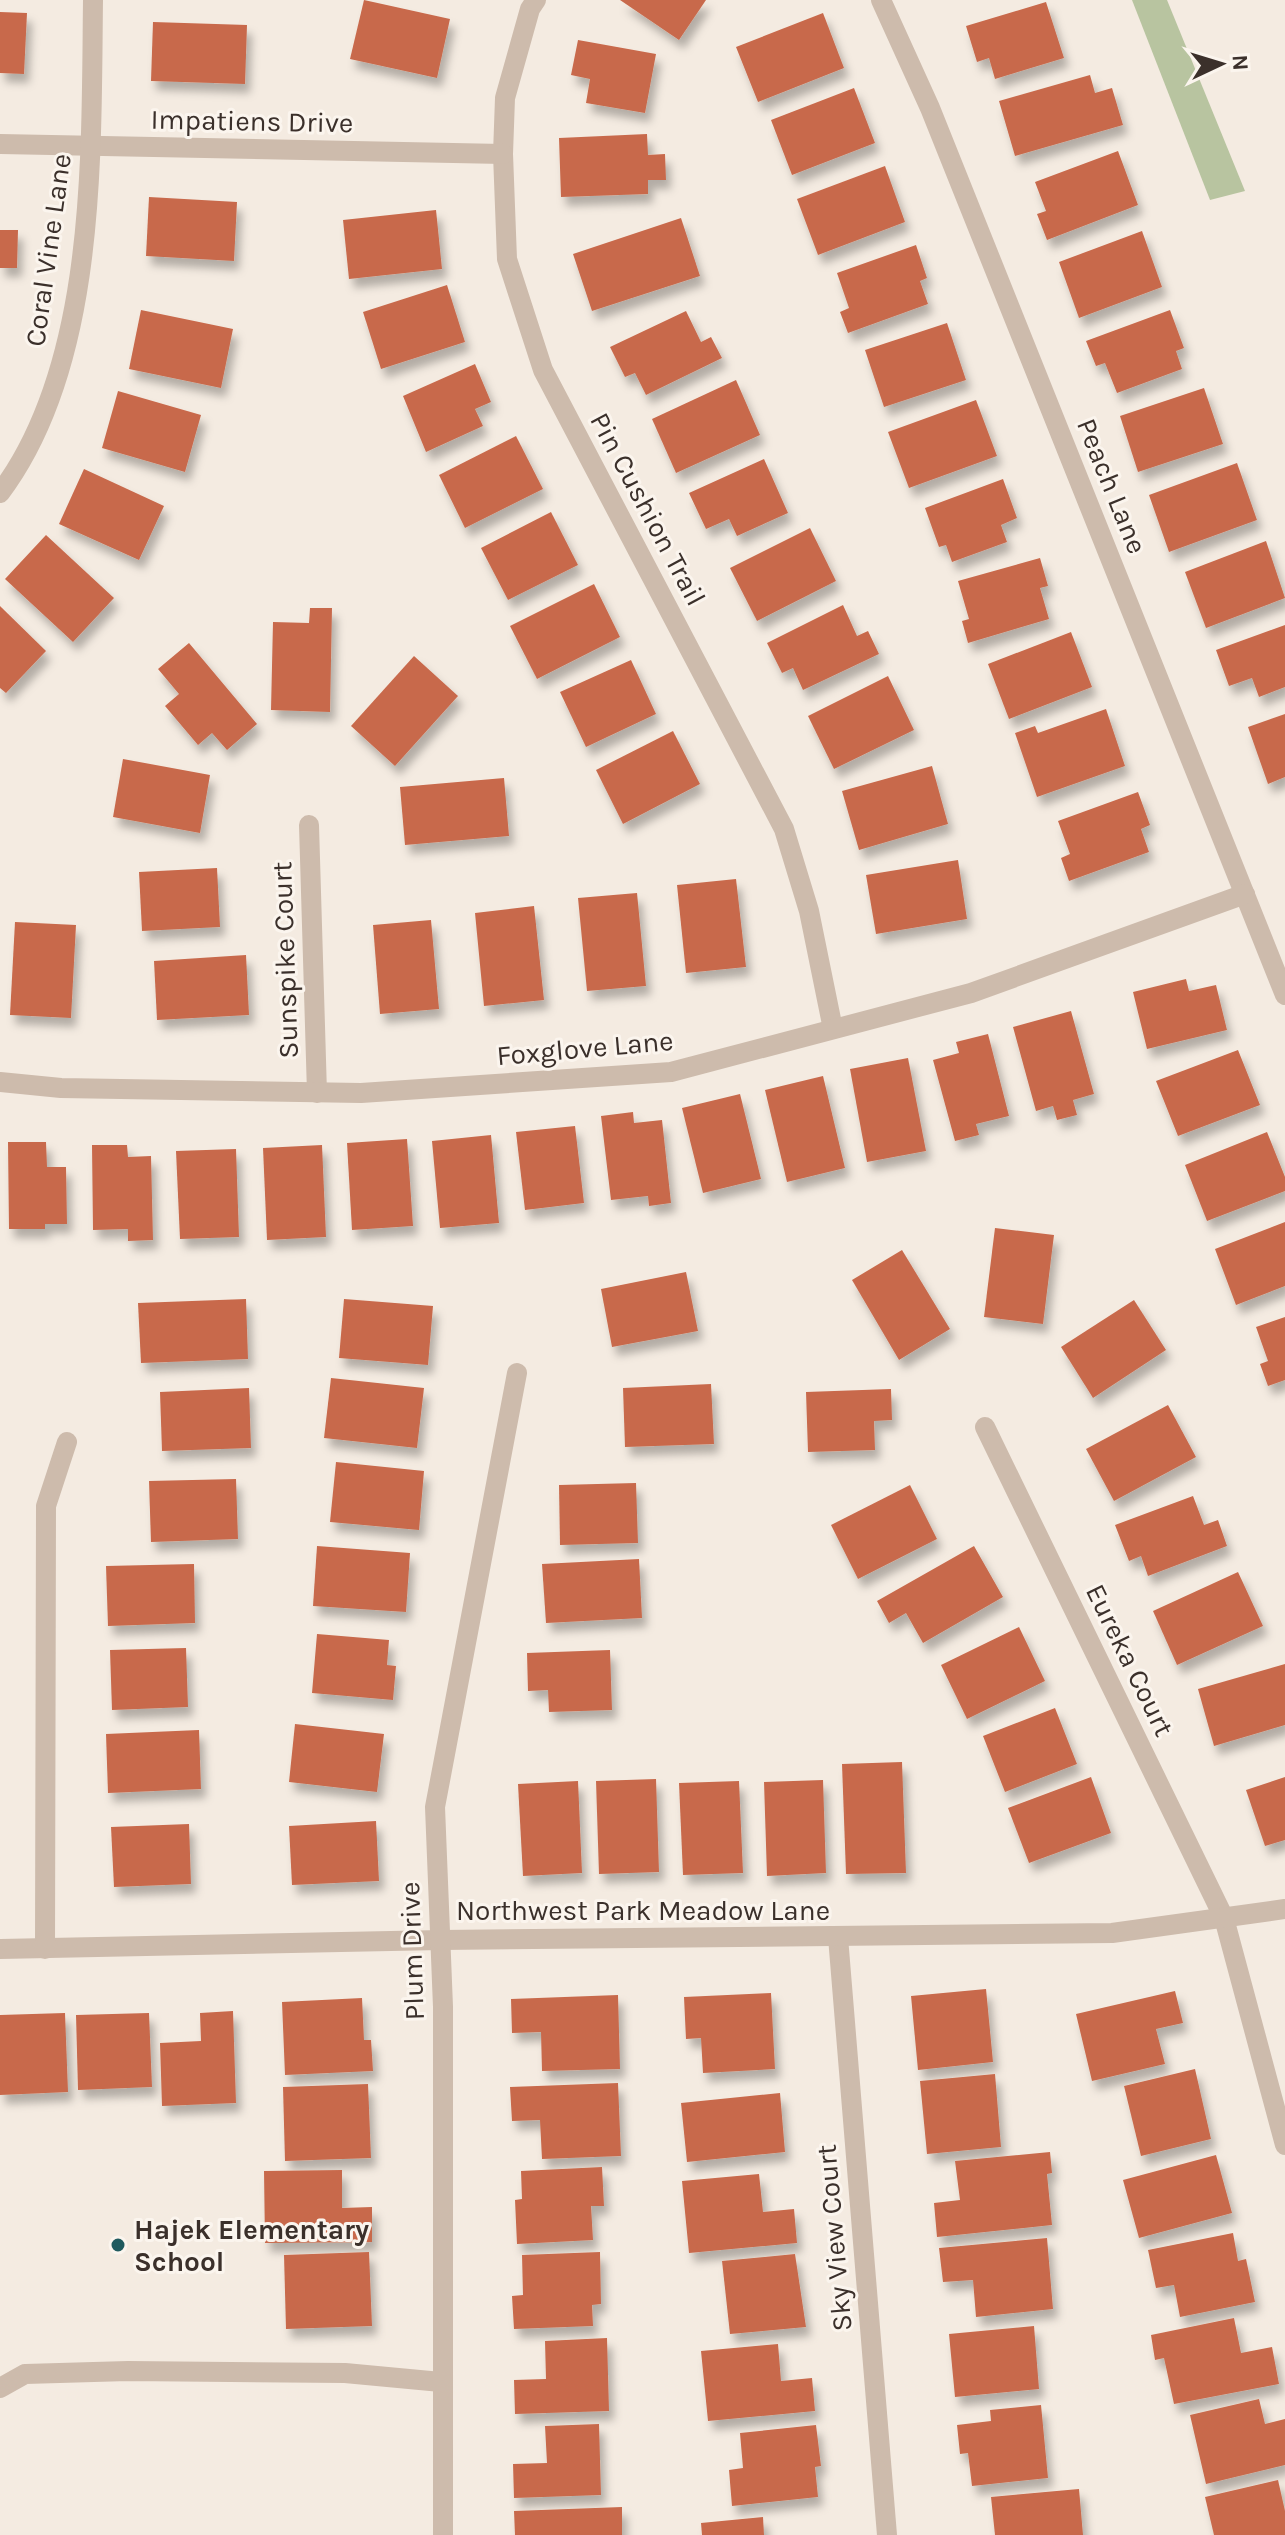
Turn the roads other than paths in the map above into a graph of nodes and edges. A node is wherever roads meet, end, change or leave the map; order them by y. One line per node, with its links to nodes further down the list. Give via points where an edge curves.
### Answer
1 (93, 0): 5 (street, Coral Vine Lane)
2 (536, 0): 6 (street, Pin Cushion Trail, via 505,98)
3 (881, 0): 9 (street, Peach Lane, via 930,108)
4 (0, 144): 5 (street, Impatiens Drive)
5 (91, 146): 6 (street, Impatiens Drive); 7 (street, Coral Vine Lane, via 74,310 52,399)
6 (503, 154): 11 (street, Pin Cushion Trail, via 507,259 543,370 784,829 809,911)
7 (0, 493)
8 (309, 825): 13 (street, Sunspike Court)
9 (1245, 894): 10 (street, Peach Lane); 11 (street, Foxglove Lane, via 971,993)
10 (1285, 995)
11 (833, 1029): 13 (street, Foxglove Lane, via 671,1072)
12 (0, 1082): 13 (street, Foxglove Lane)
13 (317, 1093)
14 (517, 1373): 20 (street, Plum Drive, via 435,1807)
15 (985, 1427): 18 (street, Eureka Court)
16 (67, 1442): 22 (street, via 46,1506)
17 (1285, 1909): 18 (street, Northwest Park Meadow Lane)
18 (1224, 1918): 19 (street, Northwest Park Meadow Lane, via 1112,1933); 23 (street, Eureka Court)
19 (838, 1937): 20 (street, Northwest Park Meadow Lane); 27 (street, Sky View Court)
20 (441, 1940): 22 (street, Northwest Park Meadow Lane); 24 (street, Plum Drive)
21 (0, 1949): 22 (street, Northwest Park Meadow Lane)
22 (45, 1949)
23 (1285, 2145)
24 (441, 2382): 25 (street, via 345,2373 128,2371 25,2374); 26 (street, Plum Drive)
25 (0, 2388)
26 (443, 2535)
27 (887, 2535)

